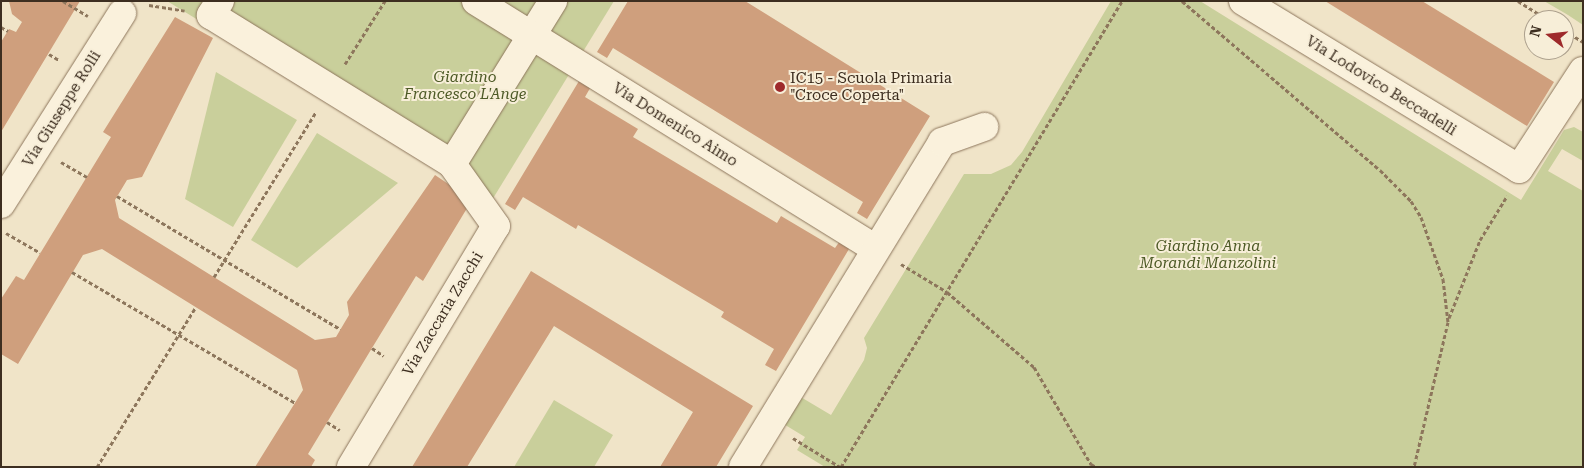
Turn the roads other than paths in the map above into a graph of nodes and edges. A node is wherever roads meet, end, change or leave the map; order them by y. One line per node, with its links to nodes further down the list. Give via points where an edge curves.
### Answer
1 (476, 1): 6 (street, Via Domenico Aimo)
2 (553, 1): 6 (street)
3 (1243, 1): 7 (street, Via Lodovico Beccadelli, via 1516,179)
4 (216, 8): 9 (street, via 331,88)
5 (122, 13): 10 (street, Via Giuseppe Rolli)
6 (532, 36): 9 (street); 11 (street, Via Domenico Aimo)
7 (1583, 71)
8 (984, 127): 11 (street, via 942,142)
9 (452, 164): 12 (street, Via Zaccaria Zacchi, via 496,226)
10 (1, 204)
11 (875, 248): 13 (street)
12 (350, 467)
13 (743, 467)

